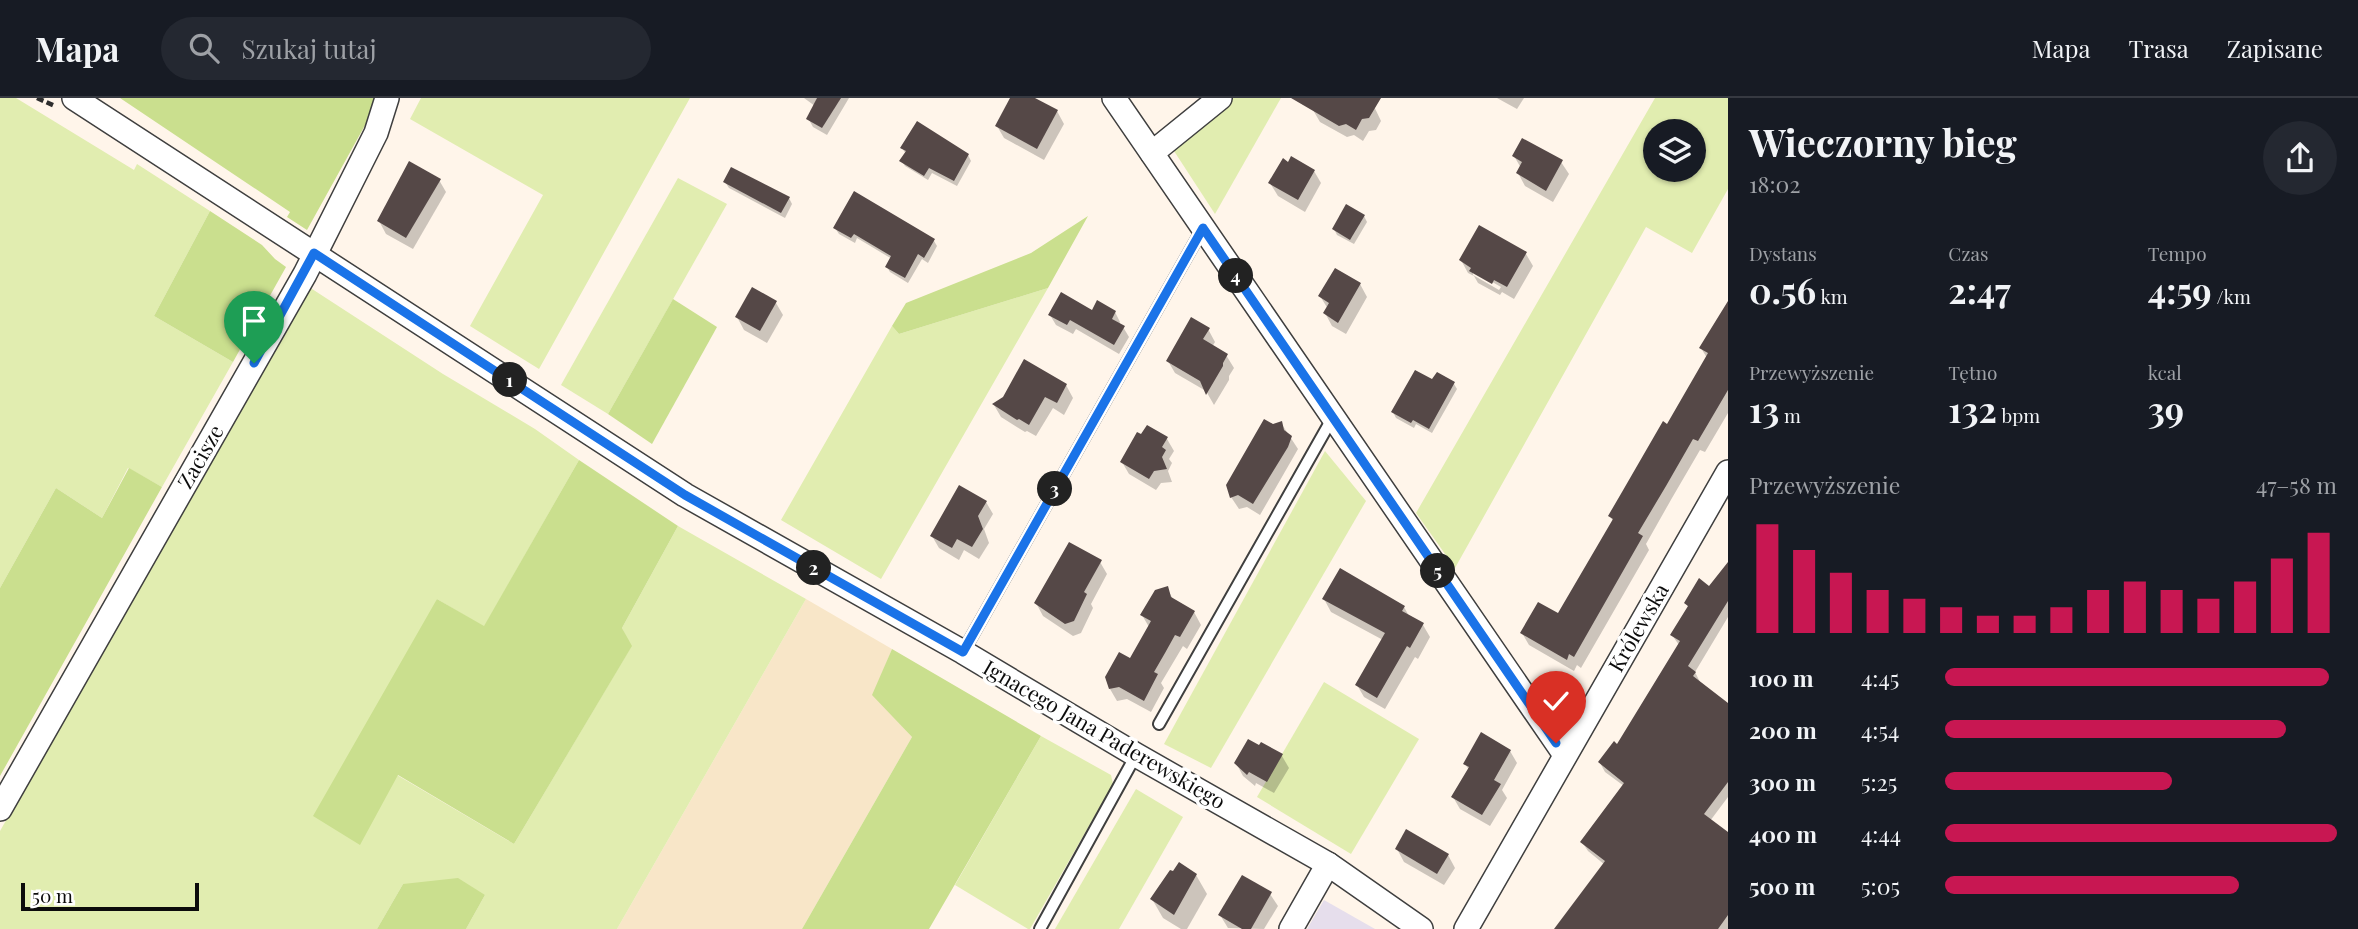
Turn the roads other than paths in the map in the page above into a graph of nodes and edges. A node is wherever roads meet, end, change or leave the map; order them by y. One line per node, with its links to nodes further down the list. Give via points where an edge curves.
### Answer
1 (74, 98): 7 (street, Ignacego Jana Paderewskiego)
2 (387, 98): 7 (street, Zacisze, via 376,133)
3 (1114, 98): 5 (street)
4 (1220, 98): 5 (street)
5 (1152, 153): 6 (street)
6 (1203, 228): 8 (street); 10 (lane)
7 (314, 253): 10 (street, Ignacego Jana Paderewskiego, via 685,495); 14 (street, Zacisze)
8 (1333, 417): 11 (lane); 13 (street)
9 (1728, 472): 13 (street, Królewska)
10 (963, 652): 12 (street, Ignacego Jana Paderewskiego)
11 (1159, 724)
12 (1136, 755): 15 (street, Ignacego Jana Paderewskiego); 16 (lane)
13 (1565, 755): 19 (street, Królewska)
14 (0, 809)
15 (1328, 864): 17 (street); 18 (street, Ignacego Jana Paderewskiego)
16 (1040, 929)
17 (1291, 929)
18 (1421, 929)
19 (1466, 929)

